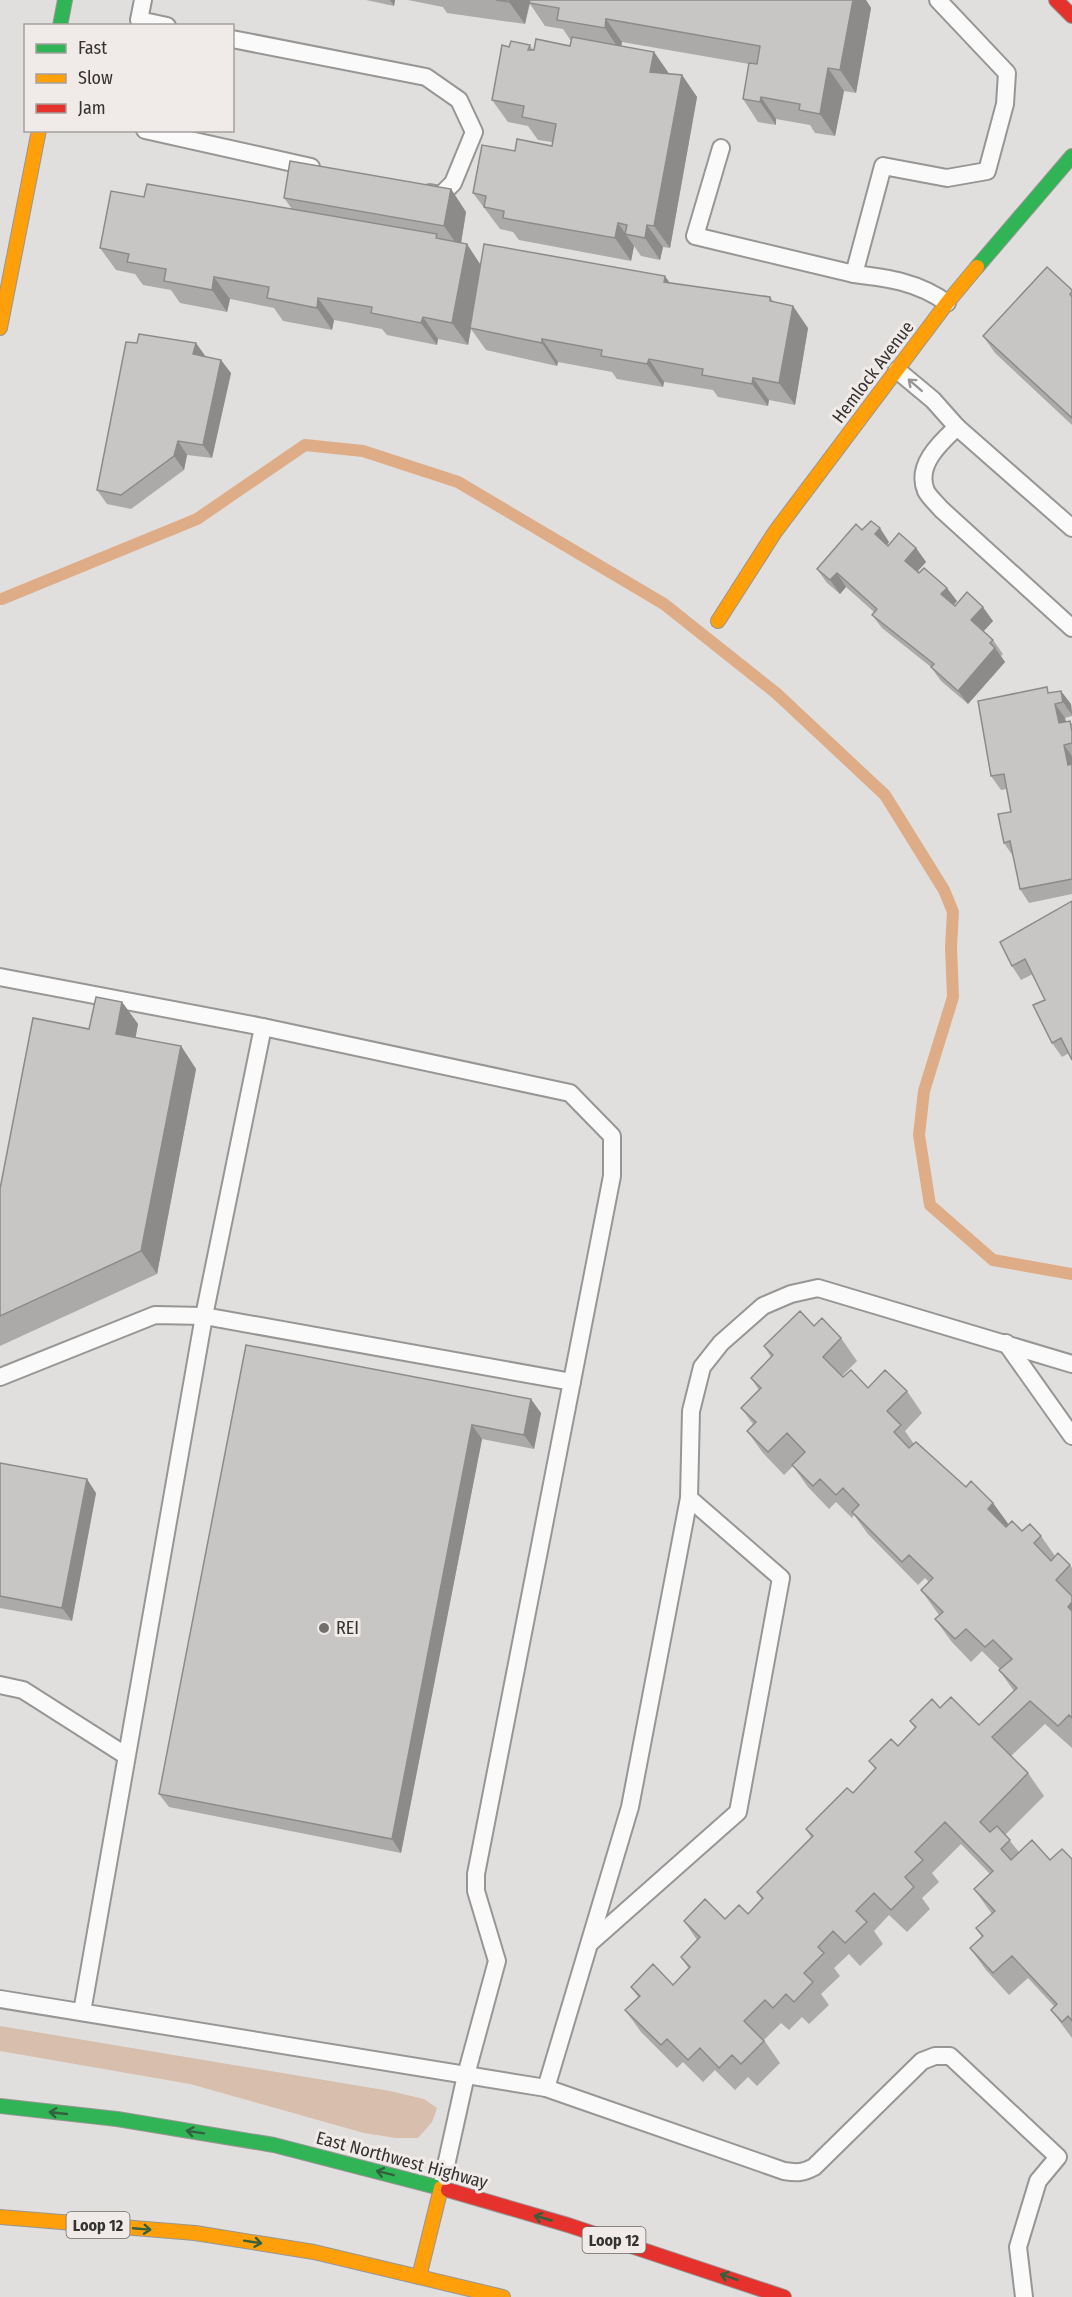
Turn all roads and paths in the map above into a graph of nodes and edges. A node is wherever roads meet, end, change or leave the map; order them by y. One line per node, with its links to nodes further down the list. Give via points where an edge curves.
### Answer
1 (65, 0): 6 (main road)
2 (143, 0): 7 (lane, via 139,20)
3 (938, 0): 15 (lane, via 1007,73 1005,104 987,171 947,178 883,166)
4 (1056, 0): 5 (main road)
5 (1072, 16)
6 (60, 24)
7 (158, 24)
8 (234, 39): 14 (lane, via 426,77 459,100 474,132 453,183 441,195)
9 (39, 132): 17 (main road)
10 (154, 132): 13 (lane)
11 (721, 148): 15 (lane, via 695,236)
12 (1072, 156): 16 (main road, Hemlock Avenue)
13 (327, 170)
14 (419, 190)
15 (855, 274): 16 (lane, via 897,279 931,291)
16 (947, 303): 18 (main road, Hemlock Avenue)
17 (0, 328)
18 (897, 370): 19 (lane, one-way to 18, via 933,400); 21 (main road, Hemlock Avenue, via 775,532)
19 (957, 427): 20 (lane); 22 (lane, via 935,447 925,473 926,491)
20 (1072, 528)
21 (718, 621)
22 (1072, 628)
23 (0, 977): 24 (lane)
24 (263, 1027): 25 (lane); 29 (lane, via 570,1093 612,1136 612,1176)
25 (204, 1316): 28 (lane, via 154,1316); 29 (lane); 33 (lane)
26 (1006, 1343): 27 (lane); 30 (lane); 31 (lane, via 818,1288 763,1306 721,1343 702,1367 691,1411)
27 (1072, 1364)
28 (0, 1377)
29 (572, 1382): 37 (lane, via 476,1874 476,1891 497,1961)
30 (1072, 1436)
31 (689, 1498): 34 (lane, via 630,1807); 34 (lane, via 781,1578 738,1812)
32 (0, 1685): 33 (lane, via 23,1690)
33 (125, 1755): 36 (lane)
34 (589, 1943): 38 (lane)
35 (0, 1999): 36 (lane)
36 (82, 2012): 37 (lane)
37 (466, 2075): 38 (lane); 41 (lane)
38 (546, 2088): 40 (lane, via 784,2171 804,2173 922,2061 950,2056)
39 (0, 2106): 41 (main road, East Northwest Highway / Loop 12, one-way to 39, via 274,2145 117,2119)
40 (1065, 2157): 46 (lane, via 1038,2181 1017,2247)
41 (441, 2188): 43 (main road); 45 (main road, East Northwest Highway / Loop 12, one-way to 41, via 568,2225)
42 (0, 2217): 43 (main road, Loop 12, one-way to 43, via 195,2233 314,2252)
43 (419, 2277): 44 (main road, Loop 12)
44 (503, 2297)
45 (784, 2297)
46 (1024, 2297)

